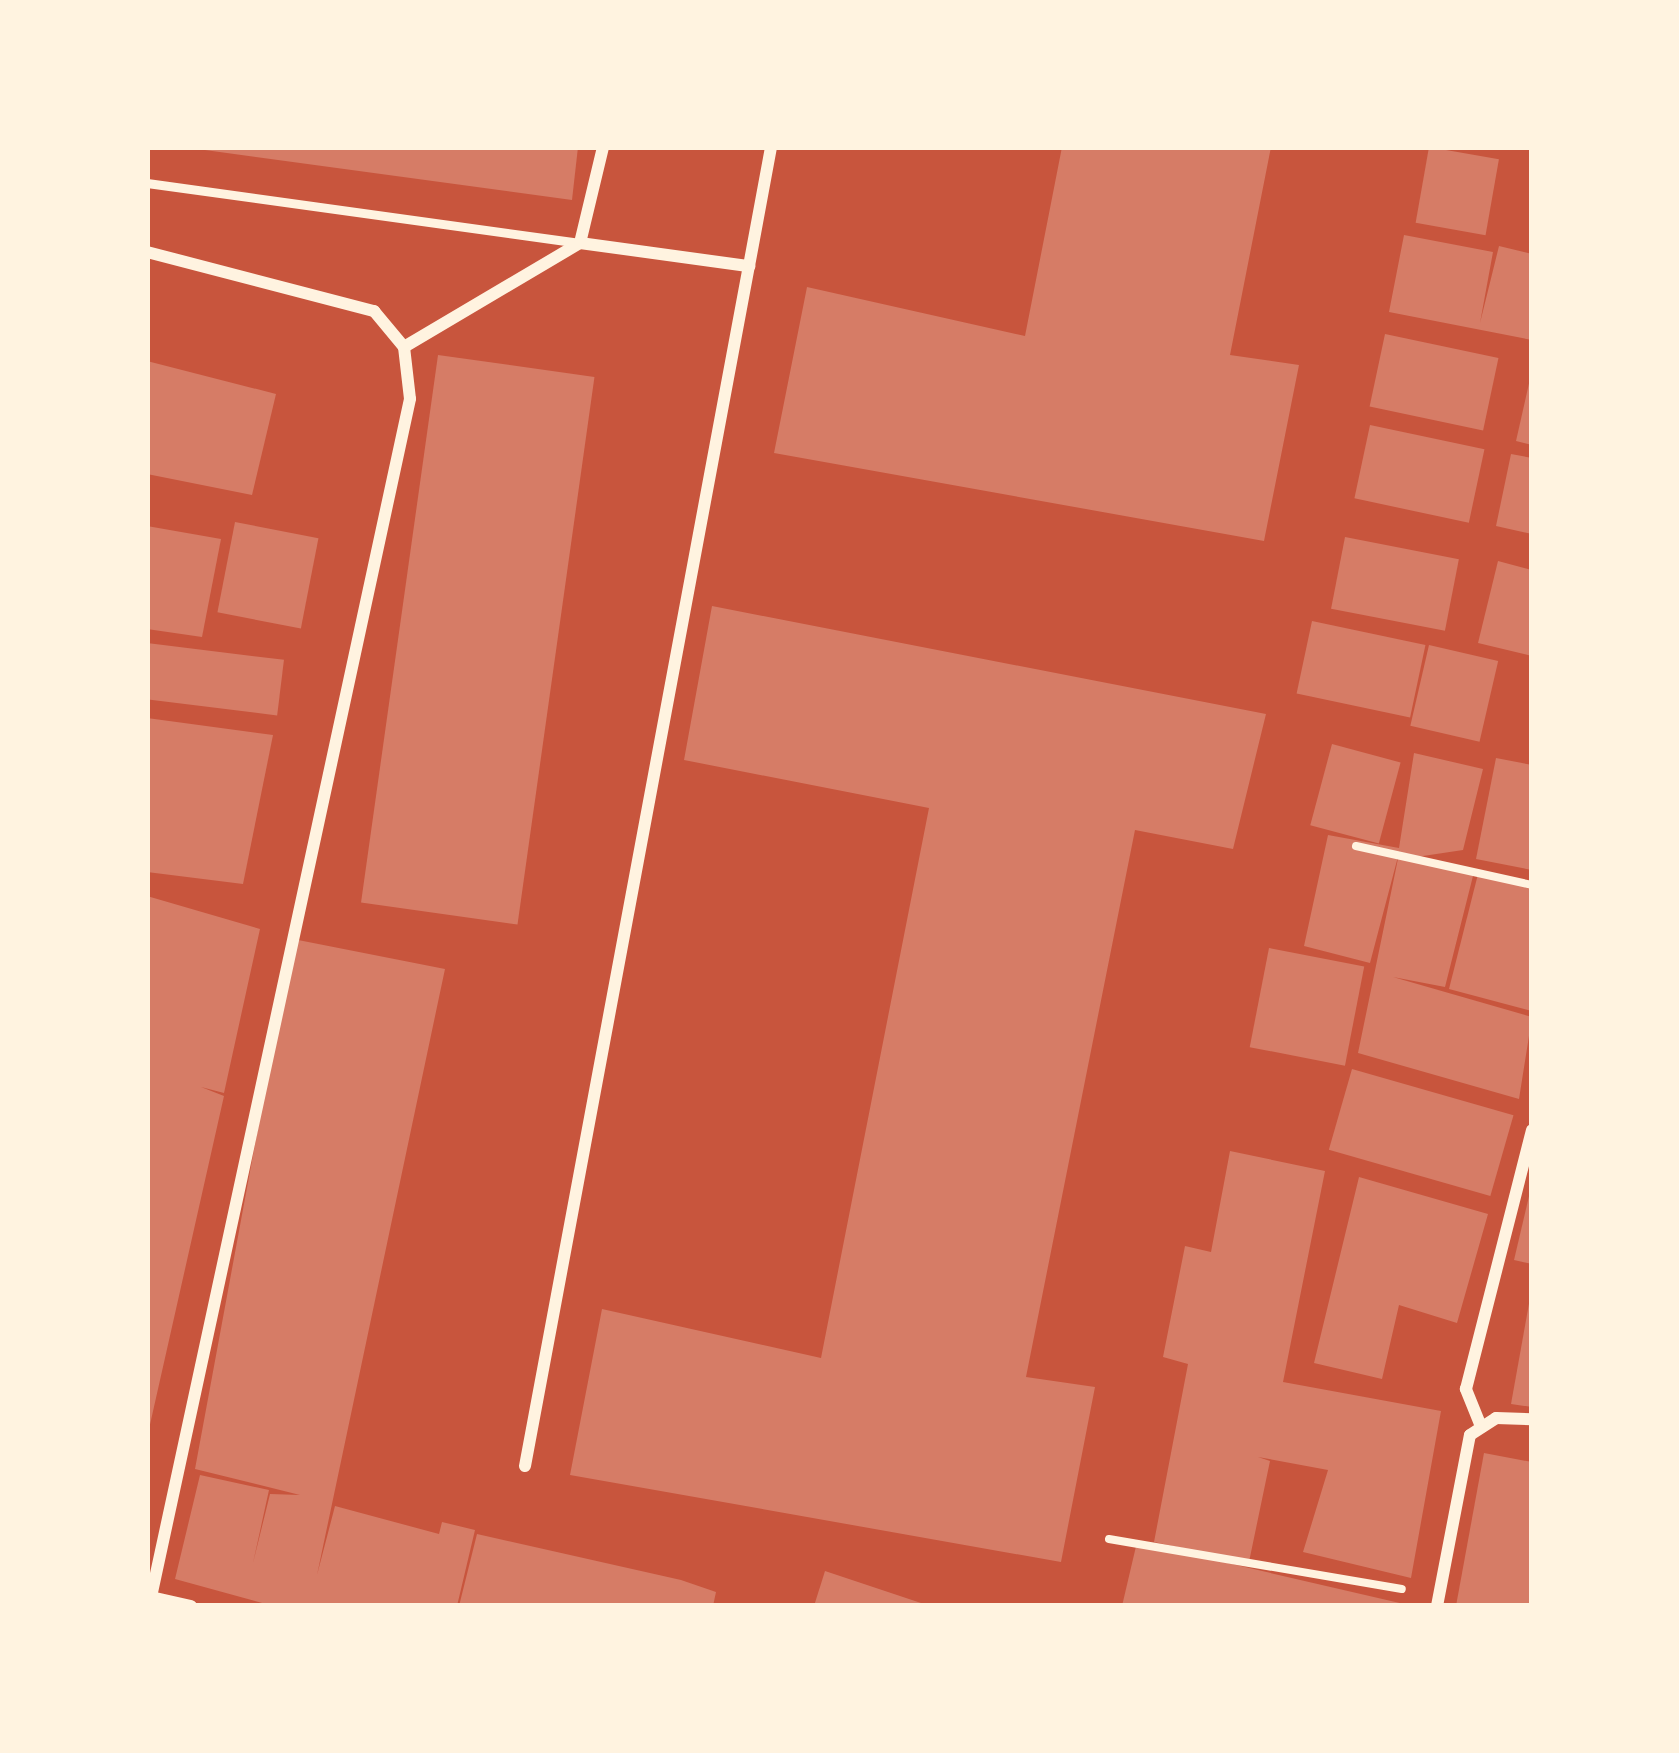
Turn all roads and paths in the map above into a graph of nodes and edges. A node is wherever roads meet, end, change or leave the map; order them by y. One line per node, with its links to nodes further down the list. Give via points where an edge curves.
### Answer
1 (603, 147): 4 (street)
2 (771, 147): 6 (street)
3 (147, 183): 4 (lane)
4 (580, 244): 6 (street); 7 (street)
5 (147, 252): 7 (street, via 374,311)
6 (749, 266): 13 (street)
7 (404, 347): 15 (street, via 410,399)
8 (1356, 845): 9 (path)
9 (1532, 885)
10 (1532, 1130): 12 (street, via 1466,1390)
11 (1532, 1419): 12 (street)
12 (1480, 1424): 16 (street, via 1462,1460)
13 (525, 1466)
14 (1109, 1539): 16 (path)
15 (150, 1601): 17 (street)
16 (1438, 1601)
17 (191, 1606)

